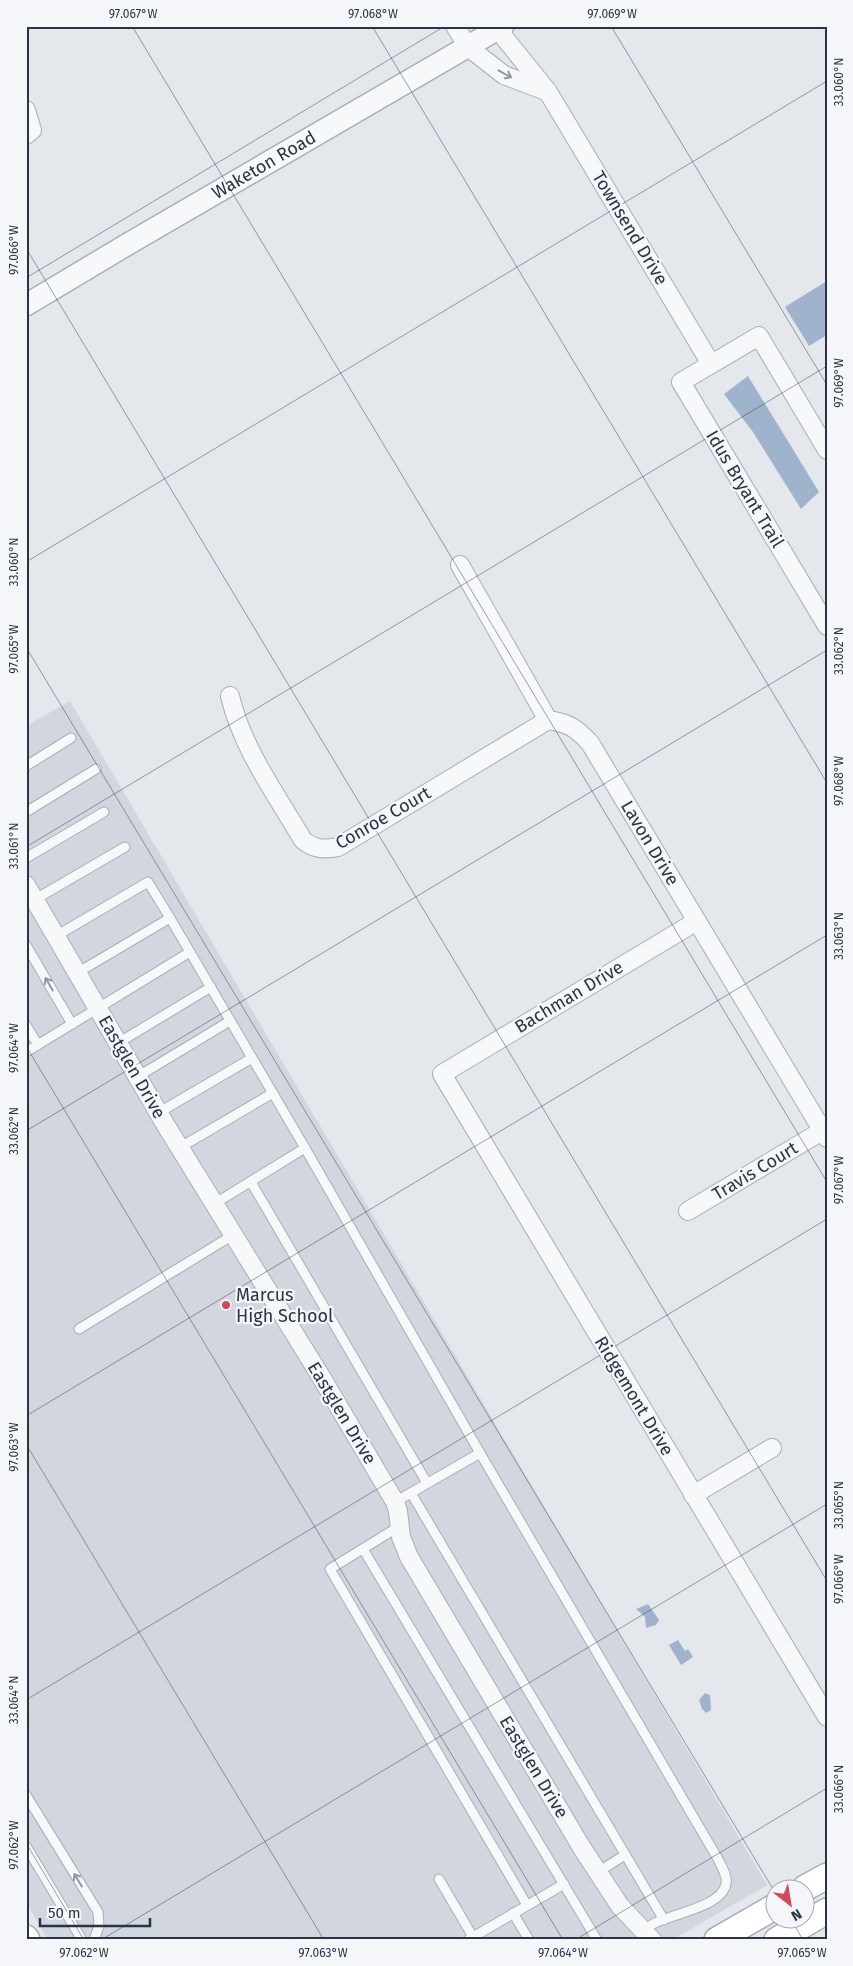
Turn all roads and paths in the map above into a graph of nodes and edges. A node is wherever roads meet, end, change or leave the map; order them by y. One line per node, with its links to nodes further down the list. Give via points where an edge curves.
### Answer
1 (455, 26): 3 (street)
2 (499, 27): 3 (street, Waketon Road); 4 (street, Townsend Drive)
3 (468, 47): 4 (street, one-way to 4, via 504,75); 7 (street, Waketon Road)
4 (548, 92): 8 (street, Townsend Drive)
5 (26, 110): 6 (street)
6 (29, 132)
7 (26, 305)
8 (711, 364): 9 (street, via 759,336); 11 (street, Idus Bryant Trail, via 681,382)
9 (827, 450)
10 (460, 565): 13 (street)
11 (827, 626)
12 (230, 696): 13 (street, Conroe Court, via 250,750 303,840 310,846 328,849 338,847)
13 (548, 720): 23 (street, Lavon Drive, via 577,728 590,743)
14 (71, 738): 15 (lane)
15 (26, 766)
16 (96, 769): 17 (lane)
17 (26, 812)
18 (104, 812): 20 (lane)
19 (125, 847): 21 (lane)
20 (26, 858)
21 (28, 890): 24 (street, Eastglen Drive)
22 (170, 918): 24 (lane, via 148,882); 26 (lane); 27 (lane)
23 (697, 921): 37 (street, Bachman Drive); 41 (street, Lavon Drive)
24 (56, 936): 27 (street, Eastglen Drive)
25 (26, 945): 31 (lane, one-way to 25)
26 (190, 952): 28 (lane); 29 (lane)
27 (77, 973): 29 (street, Eastglen Drive)
28 (211, 987): 30 (lane); 33 (lane)
29 (97, 1008): 31 (lane); 33 (street, Eastglen Drive)
30 (230, 1021): 36 (lane); 38 (lane)
31 (72, 1024): 34 (lane)
32 (26, 1025): 34 (lane)
33 (118, 1043): 38 (street, Eastglen Drive)
34 (38, 1045): 35 (lane)
35 (26, 1052)
36 (252, 1058): 39 (lane); 40 (lane)
37 (442, 1074): 53 (street, Ridgemont Drive)
38 (137, 1077): 40 (street, Eastglen Drive)
39 (273, 1093): 42 (lane); 43 (lane)
40 (158, 1114): 42 (street, Eastglen Drive)
41 (824, 1135): 46 (street, Travis Court)
42 (180, 1148): 45 (street, Eastglen Drive)
43 (305, 1148): 44 (lane); 50 (lane)
44 (251, 1182): 45 (lane); 51 (lane)
45 (214, 1204): 47 (street, Eastglen Drive)
46 (688, 1211)
47 (233, 1235): 48 (lane); 54 (street, Eastglen Drive)
48 (79, 1329)
49 (772, 1448): 53 (street)
50 (480, 1452): 51 (lane); 70 (lane, via 726,1876 726,1884 716,1898)
51 (428, 1483): 52 (lane)
52 (411, 1493): 54 (lane); 60 (lane)
53 (693, 1495): 57 (street, Ridgemont Drive)
54 (395, 1502): 55 (street, Eastglen Drive)
55 (400, 1526): 56 (lane); 61 (street, Eastglen Drive, via 409,1557)
56 (363, 1549): 65 (lane); 66 (lane, via 330,1569)
57 (824, 1706)
58 (26, 1795): 74 (lane, one-way to 58, via 99,1926 98,1912)
59 (26, 1846): 73 (lane)
60 (625, 1855): 61 (lane); 70 (lane)
61 (598, 1872): 71 (street, Eastglen Drive, via 620,1906)
62 (827, 1876): 64 (main road)
63 (439, 1879): 72 (lane)
64 (816, 1882)
65 (564, 1884): 66 (lane); 76 (lane)
66 (527, 1906): 69 (lane)
67 (827, 1911): 78 (main road)
68 (766, 1912): 77 (main road)
69 (514, 1913): 72 (lane); 75 (lane)
70 (664, 1920): 71 (lane)
71 (648, 1935)
72 (471, 1938)
73 (82, 1940)
74 (94, 1940)
75 (529, 1940)
76 (597, 1940)
77 (717, 1940)
78 (777, 1940)

